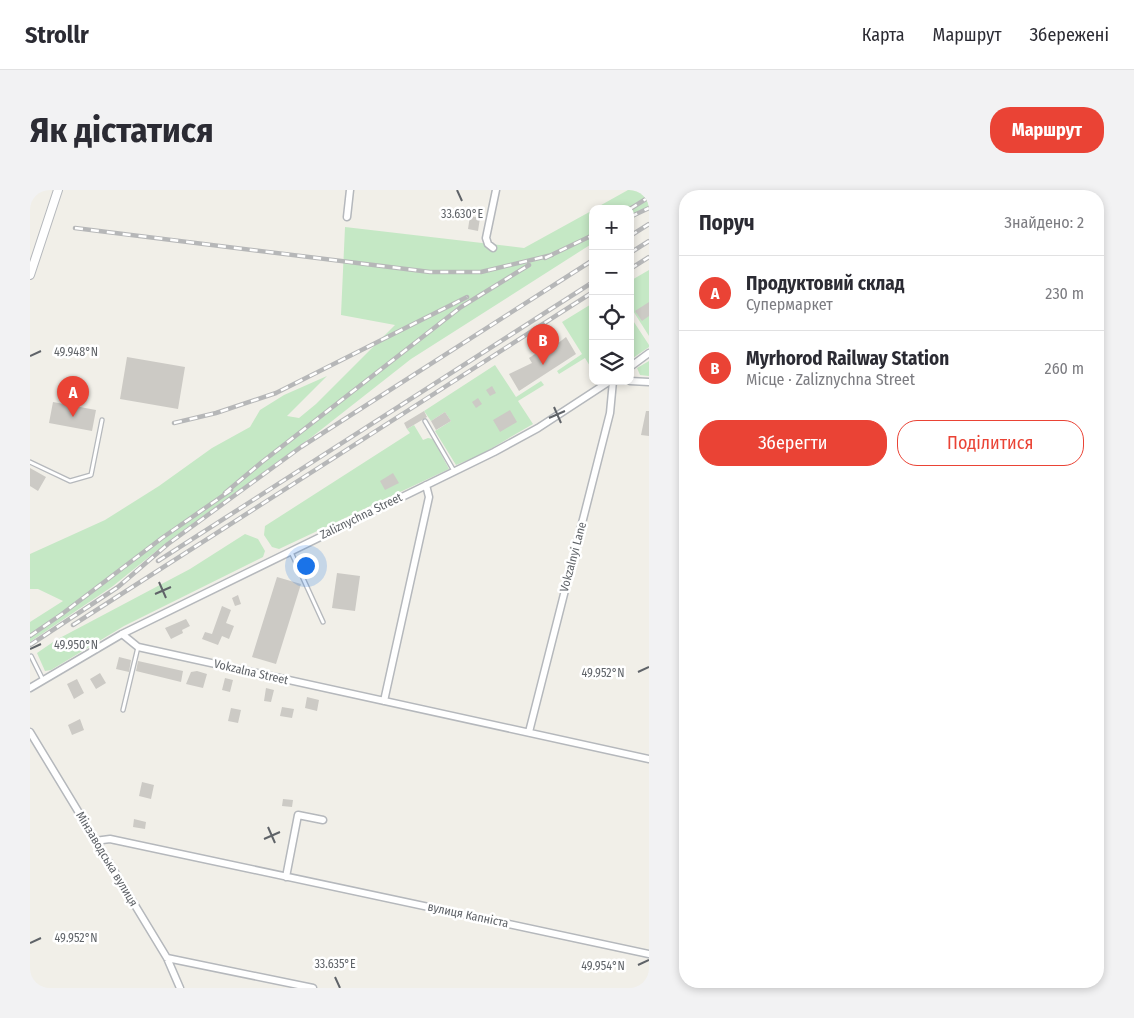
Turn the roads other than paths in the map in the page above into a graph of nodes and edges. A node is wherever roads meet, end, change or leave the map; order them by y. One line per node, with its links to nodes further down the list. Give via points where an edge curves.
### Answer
1 (58, 190): 6 (street)
2 (350, 190): 4 (street)
3 (496, 190): 5 (street, via 486,238)
4 (347, 218)
5 (493, 248)
6 (30, 276)
7 (649, 353): 8 (street)
8 (634, 364)
9 (634, 381): 10 (street)
10 (649, 382)
11 (606, 385): 16 (street, Zaliznychna Street, via 538,428)
12 (612, 385): 28 (street, Vokzalnyi Lane, via 610,414)
13 (102, 420): 15 (lane, via 91,475 70,481)
14 (425, 421): 16 (lane)
15 (30, 462)
16 (454, 471): 17 (street, Zaliznychna Street)
17 (426, 485): 18 (street, Zaliznychna Street); 25 (street, via 429,497)
18 (290, 550): 19 (lane); 20 (street, Zaliznychna Street)
19 (323, 622)
20 (122, 634): 21 (street, Vokzalna Street); 23 (street, Zaliznychna Street)
21 (138, 646): 25 (street, Vokzalna Street); 26 (lane)
22 (31, 656): 23 (lane)
23 (43, 680): 24 (street, Zaliznychna Street)
24 (30, 688)
25 (384, 701): 28 (street, Vokzalna Street)
26 (123, 710)
27 (30, 732): 31 (street, Мінзаводська вулиця)
28 (529, 732): 29 (street, Vokzalna Street)
29 (649, 759)
30 (323, 820): 32 (street, via 298,816)
31 (96, 841): 32 (street, вулиця Капніста, via 110,839); 34 (street, Мінзаводська вулиця)
32 (286, 877): 33 (street, вулиця Капніста)
33 (649, 954)
34 (168, 958): 35 (street, Мінзаводська вулиця); 36 (street)
35 (180, 988)
36 (313, 988)

